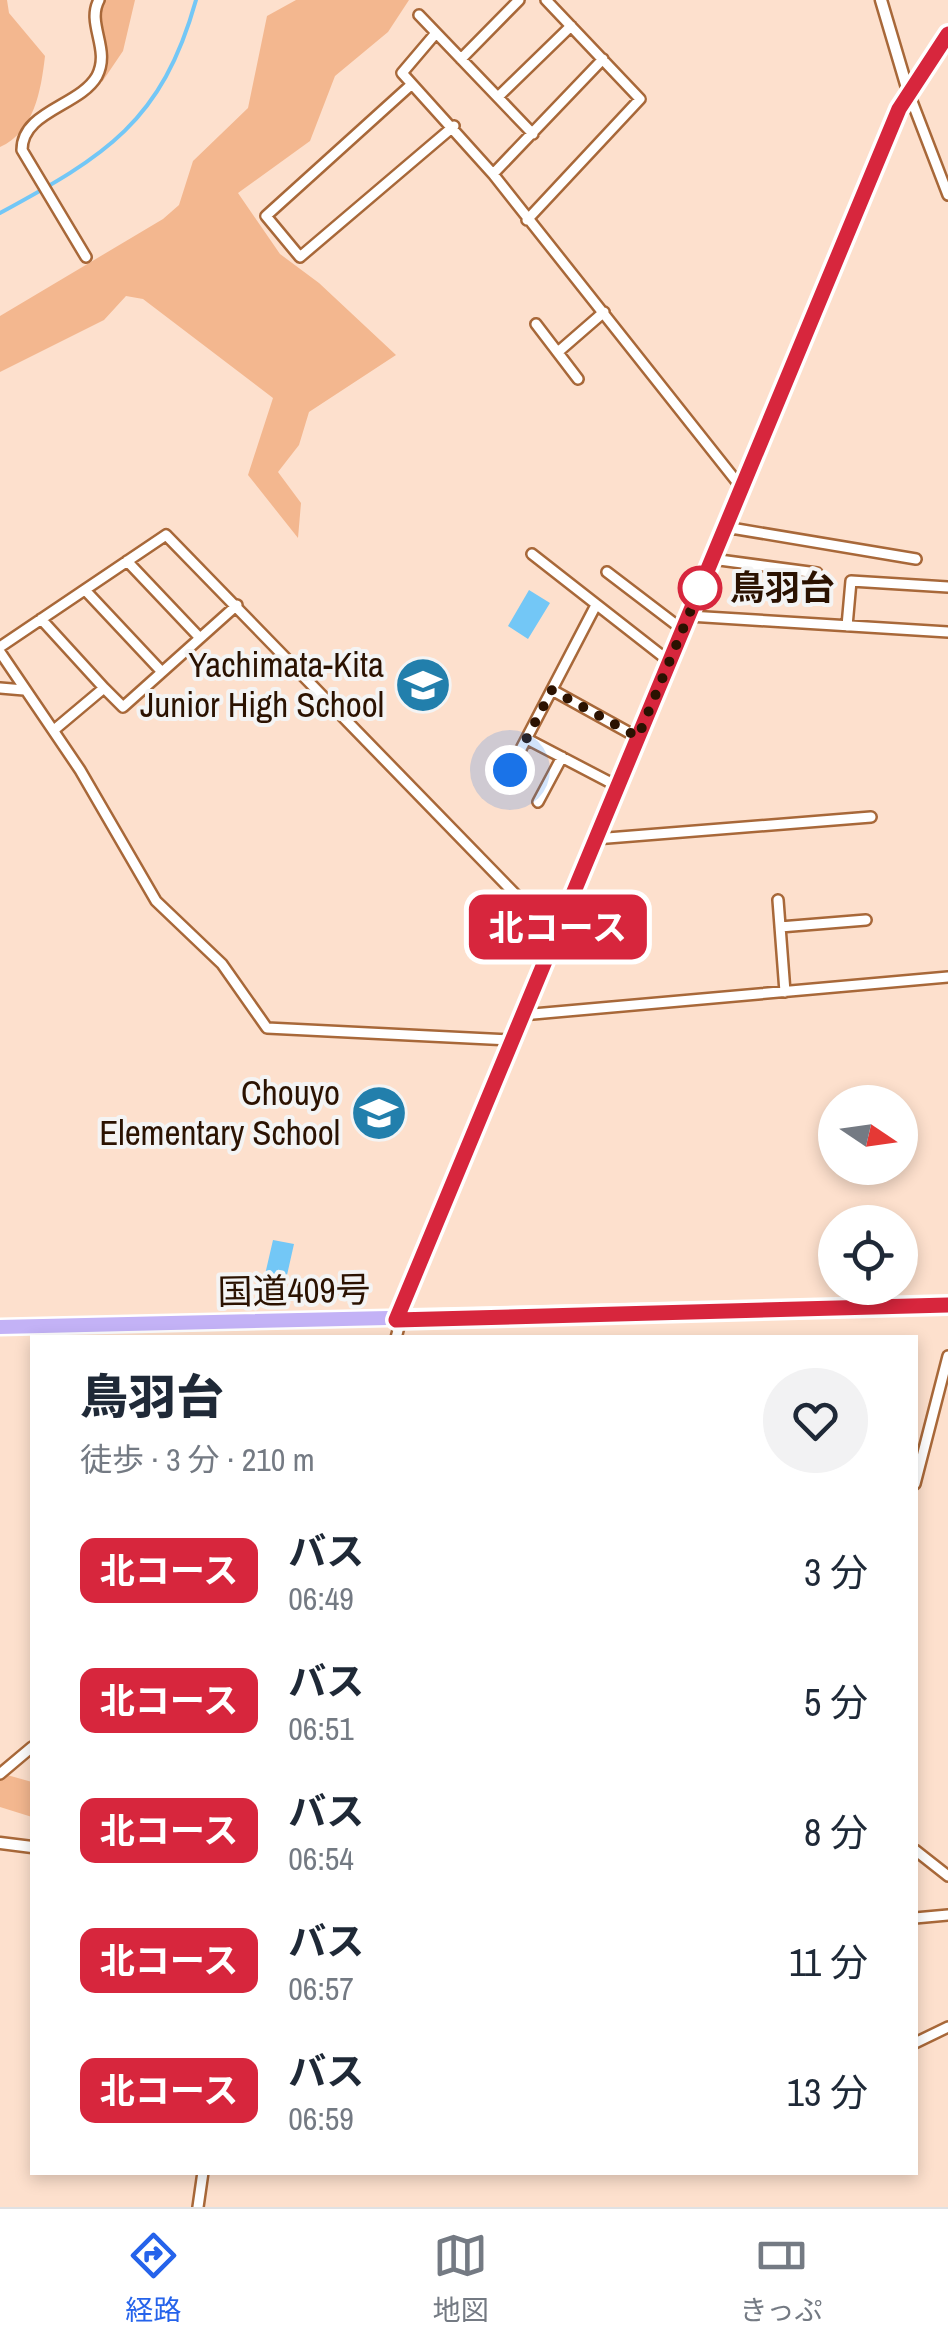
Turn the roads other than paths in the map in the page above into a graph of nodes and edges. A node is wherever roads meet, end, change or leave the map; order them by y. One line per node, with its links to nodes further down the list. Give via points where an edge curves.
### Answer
1 (98, 0): 19 (street, via 94,14 103,52 96,77 22,140)
2 (519, 0): 9 (street)
3 (546, 0): 6 (street)
4 (881, 0): 12 (street)
5 (419, 15): 7 (street)
6 (571, 26): 10 (street); 13 (street)
7 (436, 33): 9 (street); 11 (street, via 402,73)
8 (948, 34): 12 (street)
9 (461, 59): 13 (street)
10 (603, 59): 15 (street); 18 (street, via 640,99)
11 (412, 84): 14 (street); 14 (street, via 266,216 300,257)
12 (908, 91): 17 (street); 24 (street)
13 (498, 98): 15 (street)
14 (454, 126): 16 (street)
15 (533, 134): 16 (street)
16 (494, 174): 18 (street)
17 (948, 195)
18 (527, 220): 20 (street)
19 (86, 257)
20 (604, 312): 22 (street); 24 (street)
21 (536, 324): 22 (street)
22 (558, 352): 23 (street)
23 (578, 379)
24 (741, 487): 25 (street)
25 (725, 526): 27 (street); 28 (street)
26 (532, 554): 35 (street)
27 (712, 559): 31 (street); 36 (street)
28 (916, 559)
29 (127, 561): 33 (street); 34 (street, via 166,535); 41 (street)
30 (607, 572): 39 (street)
31 (817, 573)
32 (948, 587): 38 (street, via 852,581)
33 (84, 590): 37 (street); 44 (street)
34 (237, 605): 41 (street); 61 (street)
35 (596, 605): 43 (street); 48 (street)
36 (688, 616): 38 (street); 39 (street)
37 (41, 619): 42 (street); 46 (street)
38 (848, 626): 40 (street)
39 (683, 630): 43 (street)
40 (948, 632)
41 (200, 638): 44 (street)
42 (0, 650): 47 (street)
43 (670, 662): 50 (street)
44 (162, 672): 46 (street, via 122,706)
45 (0, 688): 47 (street)
46 (104, 688): 49 (street)
47 (24, 690): 49 (street)
48 (552, 690): 50 (street); 51 (street)
49 (54, 730): 65 (street, via 156,901 222,964 267,1028)
50 (638, 737): 54 (street)
51 (527, 738): 52 (street); 53 (street)
52 (562, 757): 54 (street); 55 (street)
53 (510, 770)
54 (617, 786): 57 (street)
55 (538, 802)
56 (871, 817): 57 (street)
57 (595, 838): 61 (street)
58 (778, 900): 60 (street)
59 (866, 920): 60 (street)
60 (780, 927): 63 (street)
61 (555, 935): 64 (street)
62 (948, 977): 63 (street)
63 (785, 992): 64 (street)
64 (522, 1015): 65 (street)
65 (512, 1040): 67 (street)
66 (948, 1305): 67 (highway, 国道409号)
67 (399, 1320): 68 (highway, 国道409号); 69 (street)
68 (0, 1327)
69 (396, 1335)
70 (948, 1356): 71 (street)
71 (918, 1472)
72 (30, 1749): 73 (street)
73 (0, 1774)
74 (0, 1843): 75 (street)
75 (30, 1847)
76 (918, 1852): 77 (street)
77 (948, 1876)
78 (948, 1915): 79 (street)
79 (918, 1918)
80 (948, 2027): 81 (street)
81 (918, 2042)
82 (203, 2175): 83 (street)
83 (198, 2207)

